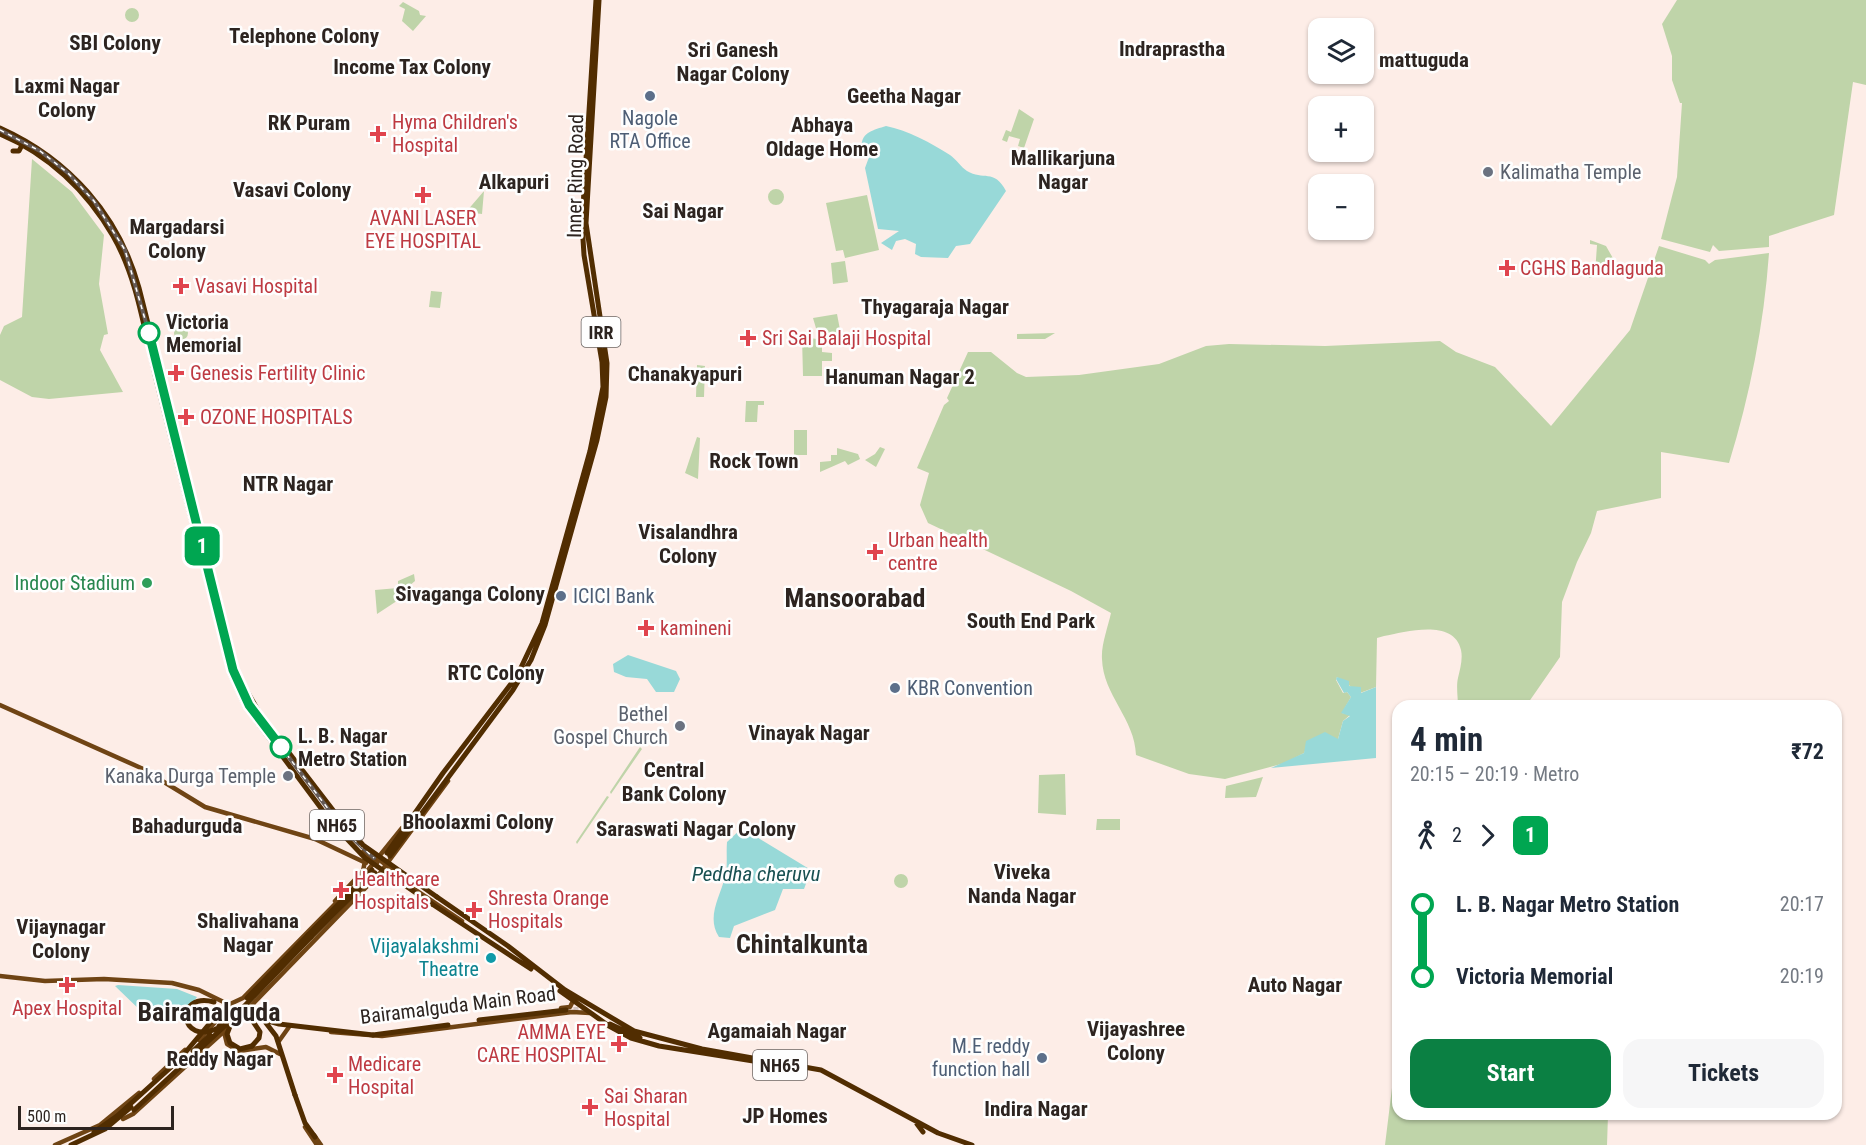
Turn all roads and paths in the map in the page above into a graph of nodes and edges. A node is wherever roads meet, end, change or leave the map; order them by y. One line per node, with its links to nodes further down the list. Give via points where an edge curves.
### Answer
1 (598, 0): 12 (highway, Inner Ring Road / IRR, via 586,223 592,289 608,380 542,636 522,673)
2 (0, 128): 6 (highway, NH65, via 31,144)
3 (0, 135): 4 (highway, NH65)
4 (22, 145): 5 (highway, via 19,151); 6 (highway, NH65)
5 (13, 151)
6 (62, 169): 7 (highway, NH65)
7 (118, 239): 8 (highway, NH65); 8 (highway, NH65, via 136,276)
8 (157, 370): 9 (highway, NH65); 9 (highway, NH65, via 164,420)
9 (200, 544): 11 (highway, NH65, via 232,679)
10 (0, 705): 18 (main road, via 141,768 194,802 315,839)
11 (252, 711): 13 (highway, NH65); 14 (main road); 30 (highway, NH65, bridge, via 363,845)
12 (446, 775): 16 (highway, IRR); 19 (main road, IRR); 21 (main road, IRR, via 435,801)
13 (304, 784): 14 (main road, NH65); 29 (highway, NH65, bridge, via 332,823 365,858)
14 (349, 836): 15 (main road, NH65); 19 (main road)
15 (355, 849): 17 (main road, NH65); 18 (main road)
16 (388, 854)
17 (365, 855): 19 (main road, NH65); 20 (main road)
18 (350, 856): 20 (main road)
19 (376, 860): 21 (main road, NH65); 25 (main road, IRR)
20 (366, 863): 25 (main road)
21 (385, 867): 23 (main road); 26 (main road, IRR)
22 (412, 876): 30 (main road, via 413,882)
23 (409, 885): 24 (main road); 29 (main road)
24 (402, 887)
25 (332, 908): 27 (highway, IRR, via 374,872); 28 (highway, IRR); 28 (main road, IRR, via 318,920)
26 (335, 918): 27 (highway); 28 (main road, IRR)
27 (328, 920): 28 (highway, IRR)
28 (311, 935): 33 (main road); 36 (main road, IRR); 40 (highway, IRR, bridge); 47 (highway, IRR, bridge)
29 (494, 945): 34 (highway, NH65)
30 (509, 946): 53 (highway, NH65, via 586,1004 634,1031)
31 (1, 976): 32 (main road, via 45,981 124,981)
32 (190, 989): 35 (main road); 37 (main road)
33 (244, 997): 36 (main road); 37 (main road)
34 (573, 1001): 39 (highway, NH65); 43 (main road, Bairamalguda Main Road, via 570,1007)
35 (216, 1002): 37 (main road); 47 (highway, bridge, via 195,1001 186,1018 190,1027 199,1032)
36 (252, 1005): 40 (main road, IRR); 41 (main road)
37 (228, 1007): 40 (main road, Bairamalguda Main Road); 42 (main road)
38 (566, 1010): 43 (highway)
39 (592, 1013): 49 (main road, via 572,1012 382,1036); 53 (highway, via 635,1036); 56 (highway, NH65, via 615,1031 641,1042)
40 (241, 1014): 41 (main road, Bairamalguda Main Road); 41 (highway, bridge, via 228,1031 229,1041 238,1049 252,1046 259,1038); 48 (main road); 58 (highway, IRR, bridge)
41 (252, 1016): 44 (main road, Bairamalguda Main Road)
42 (219, 1018): 48 (main road); 54 (main road)
43 (479, 1020): 45 (main road, Bairamalguda Main Road)
44 (269, 1024): 45 (highway, bridge, via 373,1035); 46 (main road); 49 (main road, Bairamalguda Main Road); 50 (main road); 57 (main road); 63 (highway, bridge, via 305,1123); 65 (highway, bridge, via 234,1012 218,1016 179,1060 117,1116)
45 (448, 1025): 49 (main road, Bairamalguda Main Road)
46 (290, 1027): 49 (main road); 50 (main road)
47 (218, 1028): 58 (highway, IRR, bridge)
48 (224, 1031): 51 (main road); 52 (main road)
49 (348, 1034)
50 (279, 1041): 63 (main road)
51 (212, 1042): 52 (main road); 55 (main road)
52 (227, 1044): 57 (main road, via 238,1052 266,1047)
53 (679, 1044): 56 (highway, NH65)
54 (193, 1045): 55 (main road); 60 (main road)
55 (200, 1053): 60 (main road, via 133,1114)
56 (717, 1053): 59 (highway, NH65, via 819,1072 883,1108); 59 (highway, NH65, via 821,1070)
57 (280, 1054): 68 (main road, via 305,1126)
58 (133, 1109): 60 (highway)
59 (899, 1112): 61 (highway, NH65); 70 (highway, NH65, via 938,1133)
60 (120, 1116): 64 (main road); 66 (highway); 67 (highway, via 109,1129)
61 (917, 1124): 62 (highway); 69 (highway, NH65)
62 (923, 1132)
63 (315, 1137): 68 (main road)
64 (55, 1145)
65 (65, 1145)
66 (72, 1145)
67 (78, 1145)
68 (319, 1145)
69 (961, 1145)
70 (972, 1145)

